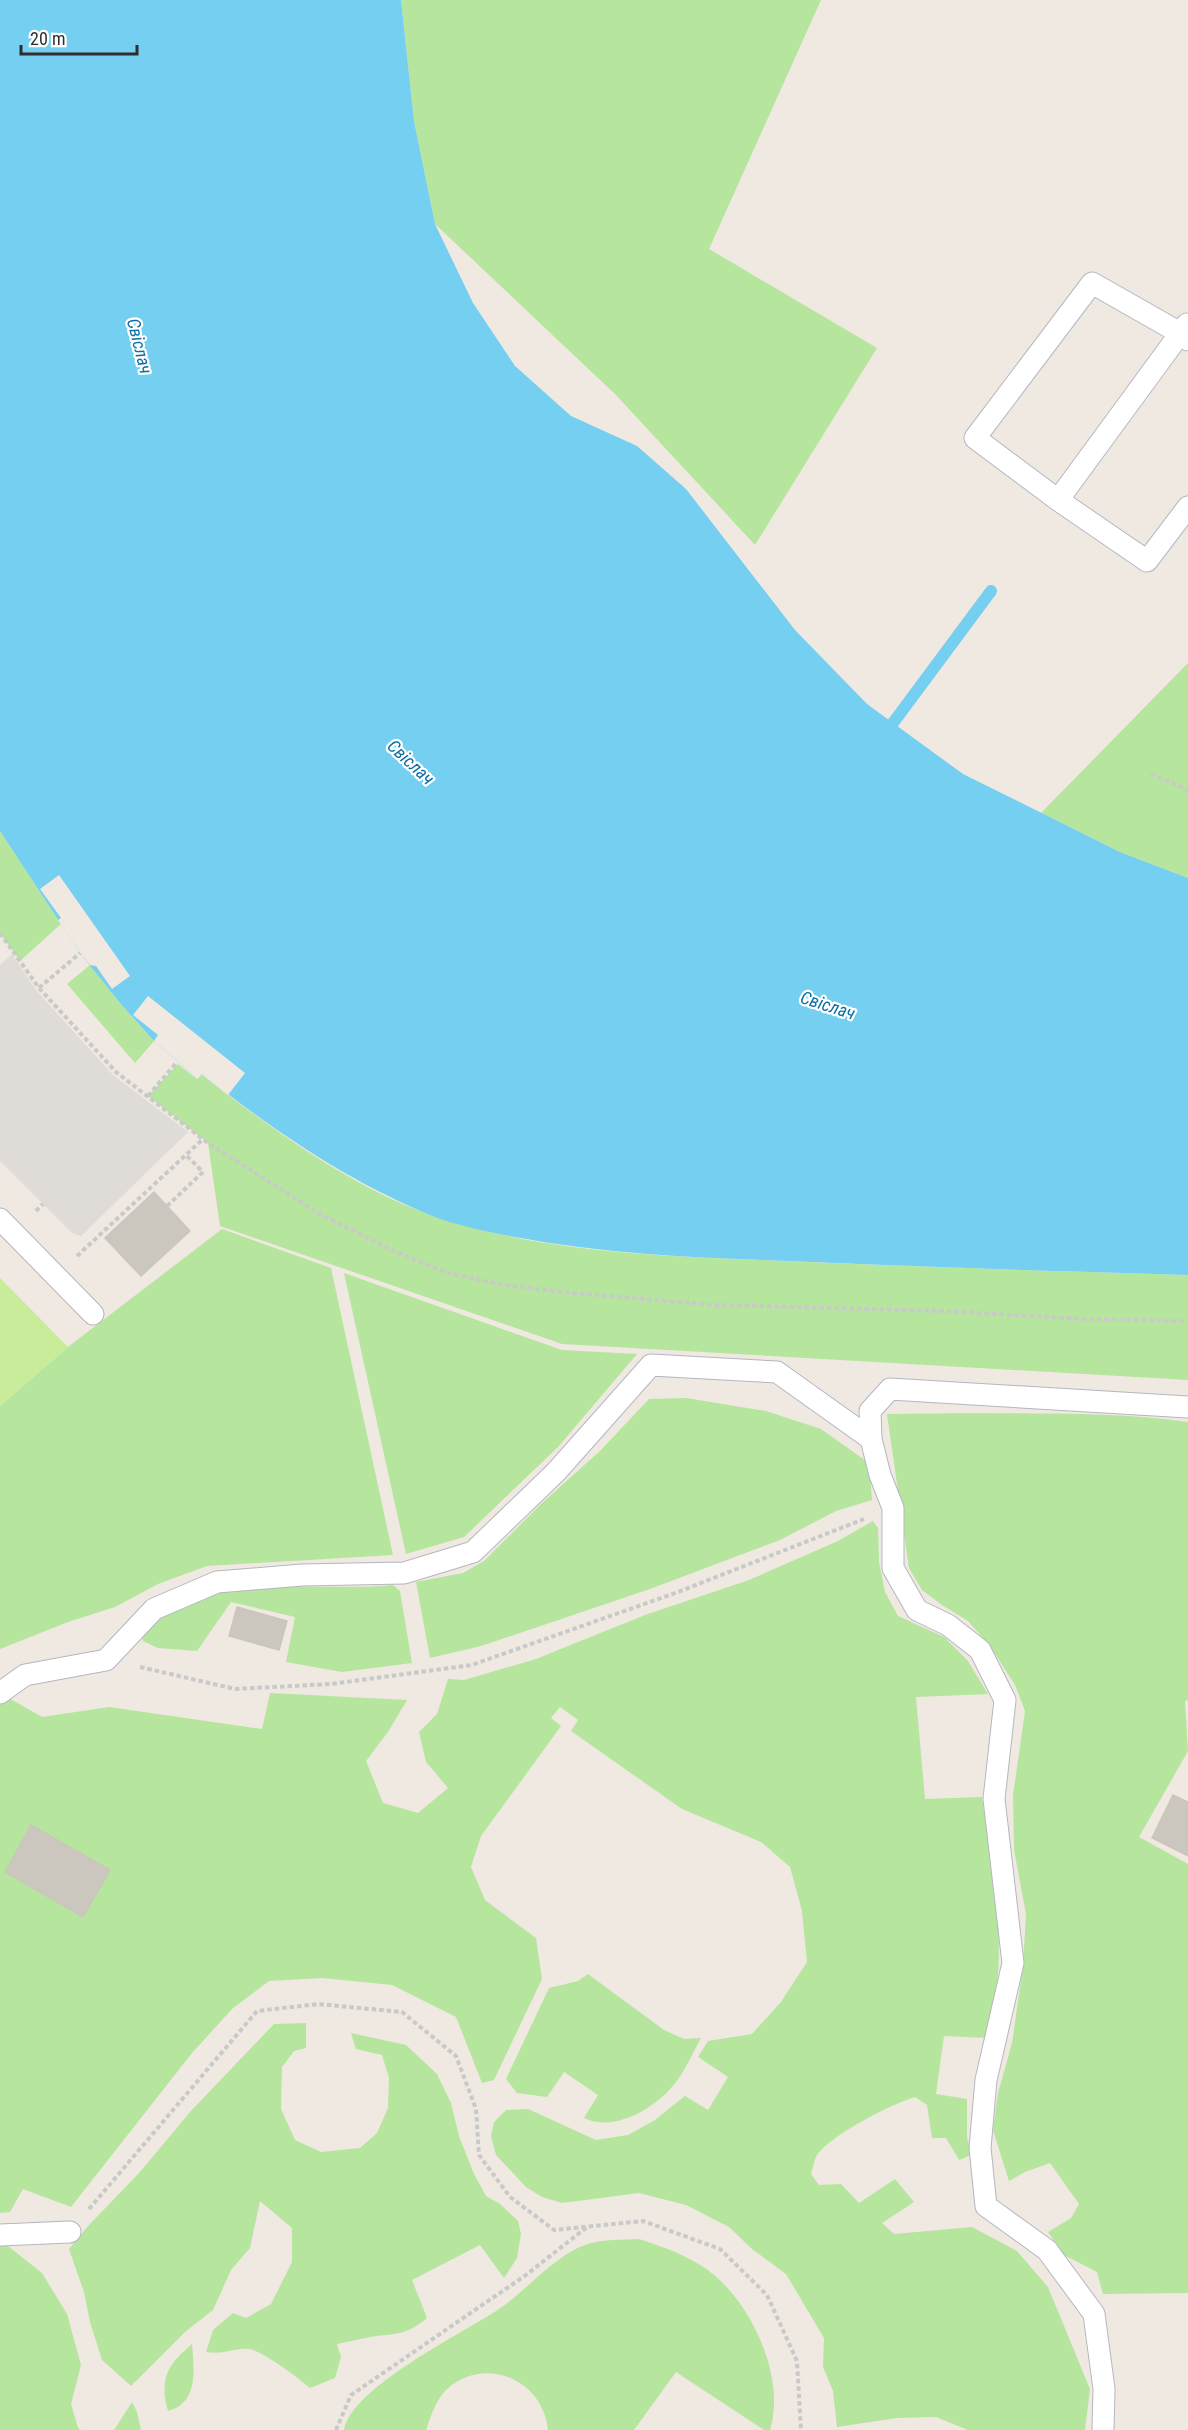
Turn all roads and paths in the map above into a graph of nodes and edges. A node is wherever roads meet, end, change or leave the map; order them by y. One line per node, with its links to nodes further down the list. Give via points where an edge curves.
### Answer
1 (1185, 332): 2 (lane); 2 (lane, via 1092,283 975,438)
2 (1058, 500): 3 (lane, via 1147,561)
3 (1188, 507)
4 (1151, 774): 5 (path)
5 (1188, 789)
6 (0, 933): 8 (path)
7 (80, 953): 8 (path)
8 (39, 988): 10 (path, via 116,1072)
9 (177, 1062): 10 (path)
10 (148, 1096): 11 (path)
11 (203, 1139): 12 (path); 17 (path, via 320,1214 398,1253 448,1273 499,1284 715,1305)
12 (186, 1155): 13 (path, via 203,1172); 15 (path)
13 (168, 1206)
14 (0, 1219): 15 (lane)
15 (57, 1275): 16 (lane)
16 (93, 1314)
17 (1188, 1321)
18 (1188, 1407): 19 (lane, via 890,1389 870,1411)
19 (871, 1439): 20 (lane); 21 (lane, via 777,1372 651,1365 556,1472 473,1552 404,1573 217,1582 154,1609)
20 (893, 1508): 21 (path, via 678,1592 472,1665 331,1684 235,1689); 28 (lane, via 893,1568 917,1610 948,1625 980,1650 1005,1700 994,1800 1013,1962 986,2080 980,2148 986,2206 1047,2250 1094,2314 1104,2389)
21 (106, 1660): 22 (lane, via 25,1675)
22 (0, 1693)
23 (587, 2227): 24 (path, via 554,2230 510,2197 479,2155 476,2109 456,2056 402,2012 318,2004 257,2011); 26 (path, via 526,2275 351,2395); 27 (path, via 643,2221 720,2249 767,2295 797,2361)
24 (70, 2232): 25 (lane)
25 (0, 2235)
26 (336, 2430)
27 (801, 2430)
28 (1103, 2430)

